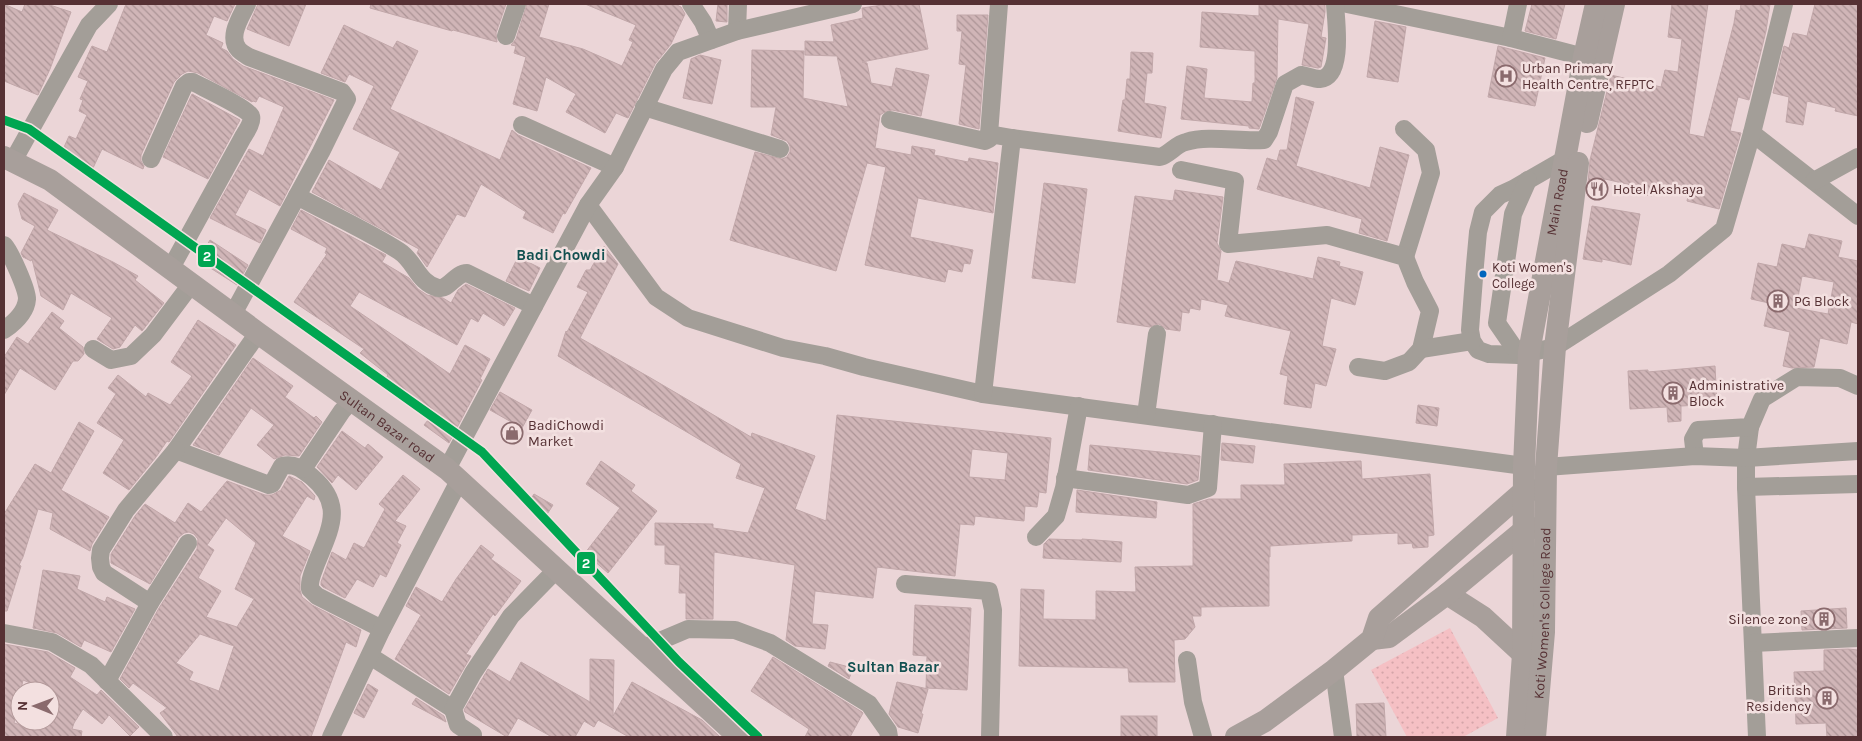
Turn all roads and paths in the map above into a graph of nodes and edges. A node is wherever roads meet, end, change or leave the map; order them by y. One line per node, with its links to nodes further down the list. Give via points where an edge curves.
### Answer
1 (109, 4): 28 (street, via 89,25)
2 (247, 4): 35 (street, via 235,30 238,50 342,92 347,99)
3 (517, 4): 15 (street)
4 (692, 4): 17 (street)
5 (738, 4): 14 (street)
6 (852, 4): 14 (street)
7 (999, 4): 24 (street)
8 (1335, 4): 25 (street, via 1334,68 1324,78 1301,75 1285,84 1264,140 1198,139 1184,142 1160,157)
9 (1347, 4): 16 (street)
10 (1518, 4): 16 (street)
11 (1596, 4): 18 (main road, Main Road)
12 (1614, 4): 48 (main road, Main Road, via 1579,157)
13 (1784, 4): 23 (street)
14 (736, 31): 17 (street)
15 (506, 36)
16 (1511, 38): 18 (street)
17 (711, 40): 19 (street, via 678,52 664,69)
18 (1584, 57): 30 (main road, Main Road)
19 (644, 107): 26 (street); 31 (street)
20 (890, 120): 24 (street, via 985,141)
21 (522, 126): 31 (street)
22 (1404, 130): 39 (street, via 1426,150 1431,173)
23 (1752, 133): 34 (street); 48 (street, via 1724,229 1669,274)
24 (989, 134): 25 (street)
25 (1012, 138): 54 (street)
26 (780, 149)
27 (1858, 157): 34 (street)
28 (8, 159): 40 (main road, Sultan Bazar road, via 50,180)
29 (150, 159): 40 (street, via 184,86 189,82 249,112 251,116 247,129)
30 (1565, 159): 33 (street); 51 (main road, Main Road)
31 (615, 166): 36 (street)
32 (1181, 170): 39 (street, via 1235,181 1228,244 1327,235)
33 (1528, 180): 47 (street, via 1500,195 1483,212 1475,265); 51 (street, via 1513,214 1497,323)
34 (1814, 181): 37 (street)
35 (297, 196): 42 (street, via 402,252 423,280 433,286 444,287 462,273 467,273); 43 (street)
36 (588, 205): 42 (street); 54 (street, via 656,297 688,318 783,348)
37 (1858, 216)
38 (4, 245): 44 (street, via 27,298 23,312)
39 (1405, 258): 50 (street, via 1430,311)
40 (171, 268): 41 (main road, Sultan Bazar road)
41 (192, 283): 43 (main road, Sultan Bazar road); 49 (street, via 153,336 131,356 112,360)
42 (534, 306): 65 (street)
43 (233, 314): 45 (main road, Sultan Bazar road)
44 (4, 330)
45 (258, 333): 55 (main road, Sultan Bazar road); 60 (street)
46 (1157, 334): 57 (street)
47 (1472, 341): 50 (street); 51 (street, via 1478,350 1489,354)
48 (1555, 347): 51 (street); 67 (main road, Main Road)
49 (93, 349)
50 (1421, 349): 52 (street, via 1409,362 1385,371)
51 (1524, 353): 67 (main road, Main Road)
52 (1358, 367)
53 (1858, 386): 59 (street, via 1840,378 1797,378 1762,398)
54 (983, 394): 56 (street)
55 (352, 400): 64 (street); 65 (main road, Sultan Bazar road)
56 (1078, 406): 57 (street); 66 (street)
57 (1146, 415): 58 (street)
58 (1214, 424): 66 (street, via 1208,488 1188,495); 67 (street)
59 (1750, 428): 62 (street, via 1698,430 1693,439); 63 (street)
60 (176, 450): 64 (street, via 269,485 282,466 292,464); 76 (street, via 126,510 101,550 104,573)
61 (1858, 451): 63 (street)
62 (1695, 456): 63 (street); 67 (street)
63 (1746, 458): 69 (street)
64 (303, 469): 77 (street, via 321,484 330,499 332,517 309,581 310,589 317,596)
65 (454, 474): 73 (main road, Sultan Bazar road); 77 (street)
66 (1065, 478): 71 (street, via 1056,516)
67 (1535, 478): 70 (main road, Koti Women's College Road); 80 (main road, via 1379,618)
68 (1858, 484): 69 (street)
69 (1746, 487): 81 (street)
70 (1534, 528): 75 (main road); 83 (main road, Koti Women's College Road); 99 (main road, Koti Women's College Road, via 1544,632)
71 (1036, 537)
72 (188, 543): 76 (street)
73 (557, 569): 82 (main road, Sultan Bazar road); 88 (street, via 511,616)
74 (905, 584): 94 (street, via 989,591 994,610)
75 (1447, 594): 80 (main road, via 1389,637); 83 (main road, via 1483,617)
76 (150, 604): 87 (street)
77 (382, 629): 84 (street)
78 (4, 633): 87 (street, via 52,642 91,666)
79 (1858, 638): 81 (street)
80 (1372, 639): 86 (main road)
81 (1753, 643): 100 (street)
82 (642, 648): 92 (main road, Sultan Bazar road); 93 (street, via 688,629 735,630 770,643 869,704 888,731)
83 (1523, 654): 98 (main road, Koti Women's College Road)
84 (370, 656): 88 (street); 90 (street)
85 (1187, 660): 95 (street, via 1193,702)
86 (1334, 670): 96 (main road, via 1265,721); 97 (street)
87 (107, 681): 89 (street)
88 (453, 709): 91 (street, via 458,725)
89 (164, 737)
90 (331, 737)
91 (473, 737)
92 (739, 737)
93 (888, 737)
94 (990, 737)
95 (1203, 737)
96 (1236, 737)
97 (1343, 737)
98 (1517, 737)
99 (1535, 737)
100 (1757, 737)

